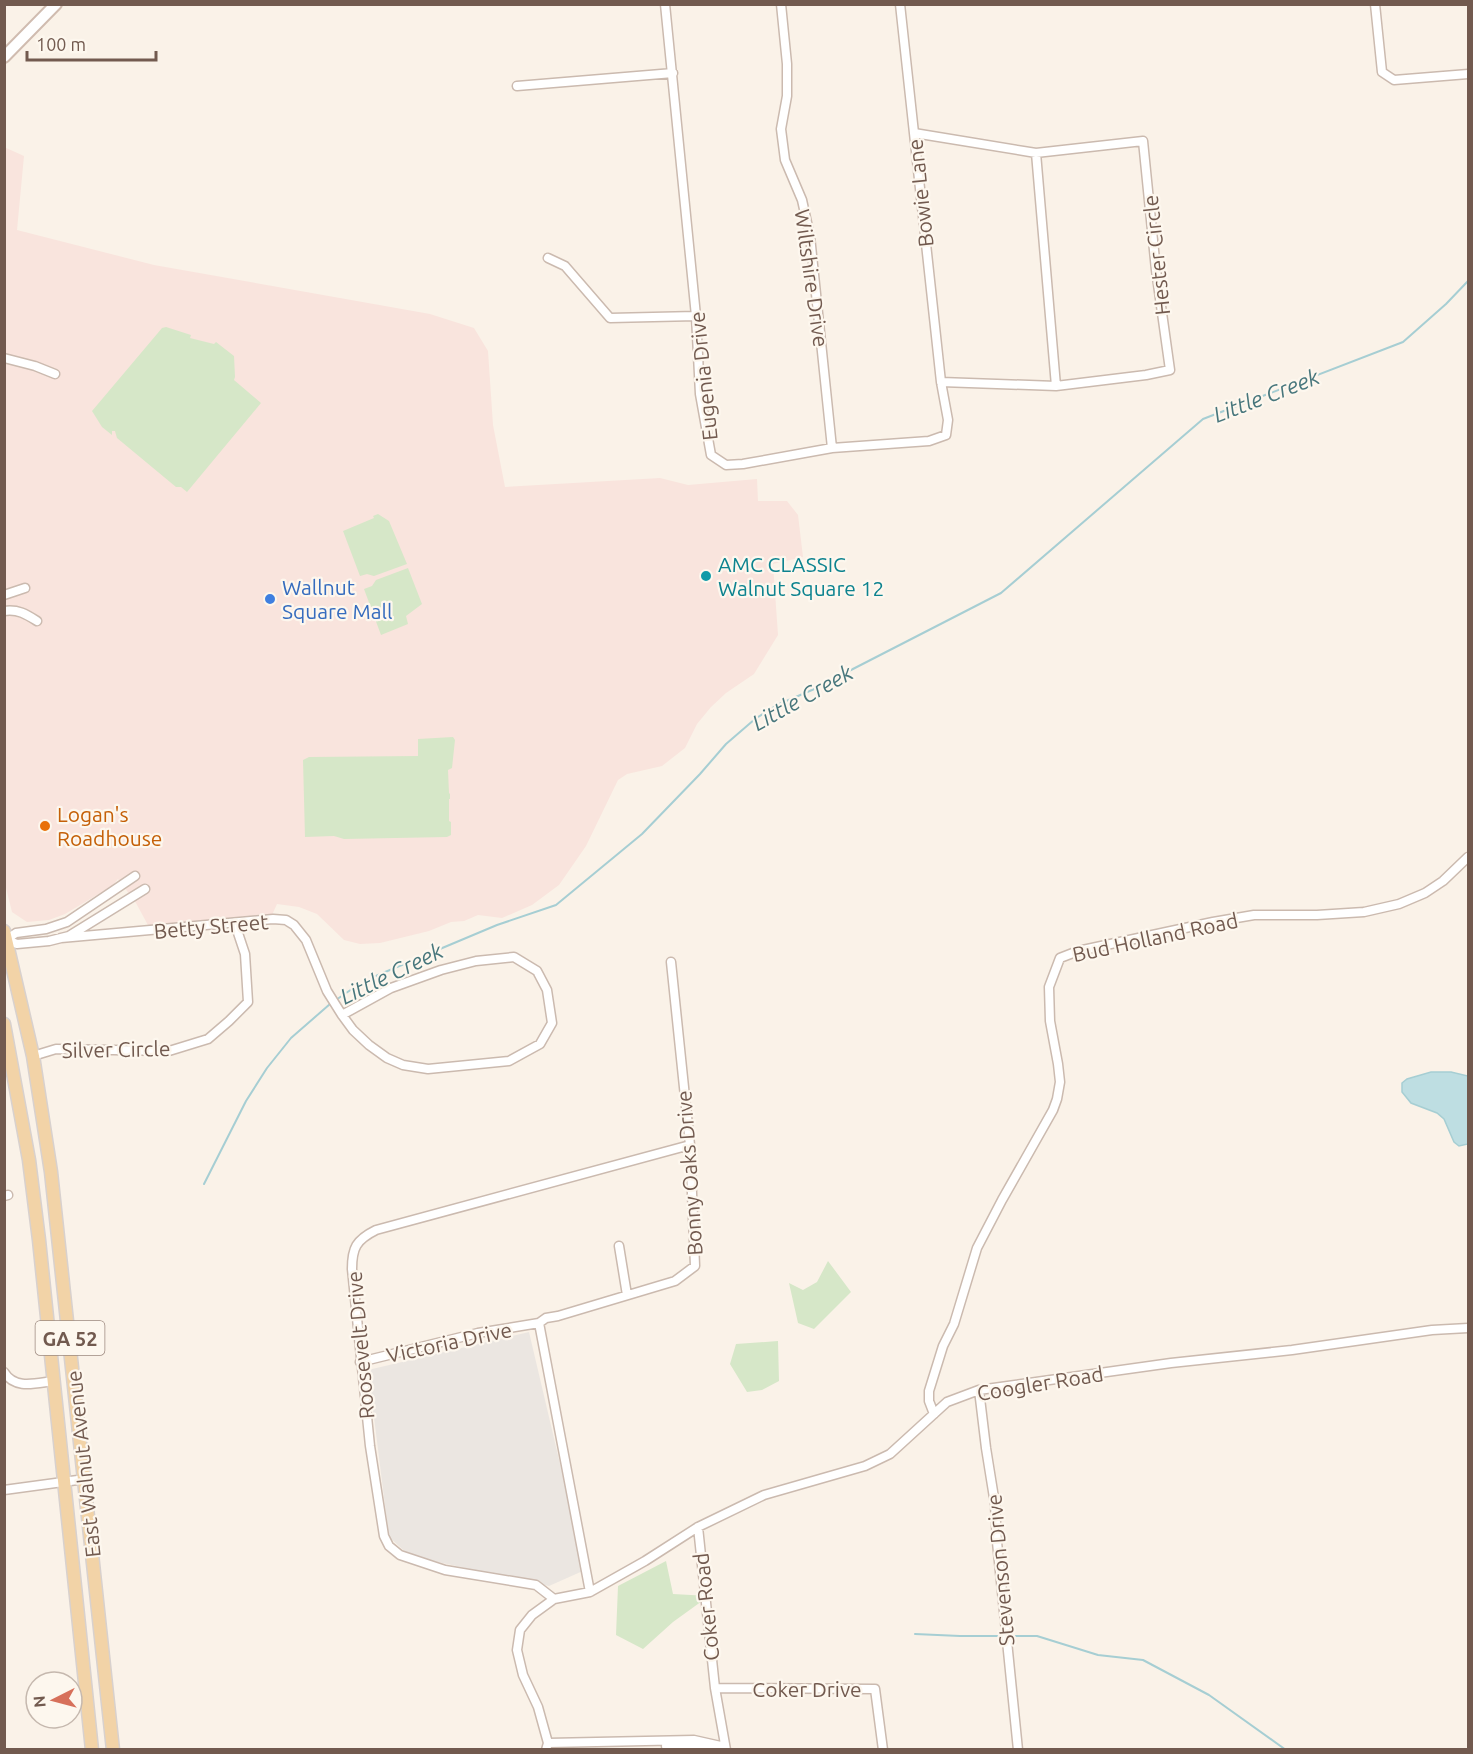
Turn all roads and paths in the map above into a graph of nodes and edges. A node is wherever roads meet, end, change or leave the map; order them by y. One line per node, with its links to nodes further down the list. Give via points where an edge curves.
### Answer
1 (56, 4): 6 (street)
2 (665, 4): 7 (street, Eugenia Drive)
3 (781, 4): 18 (street, Wiltshire Drive, via 787,96 781,129 785,160 802,200 810,236)
4 (900, 4): 10 (street, Bowie Lane)
5 (1375, 4): 8 (street, via 1382,72 1394,80)
6 (4, 57)
7 (673, 73): 9 (street); 13 (street, Eugenia Drive)
8 (1468, 74)
9 (517, 86)
10 (914, 133): 11 (street, Hester Circle); 16 (street, Bowie Lane)
11 (1035, 153): 17 (street); 17 (street, Hester Circle, via 1143,141 1170,370)
12 (548, 258): 13 (street, via 565,266 610,318)
13 (696, 316): 18 (street, Eugenia Drive, via 700,393 711,455 726,465)
14 (4, 358): 15 (street)
15 (55, 374)
16 (941, 382): 17 (street, Hester Circle); 18 (street, Eugenia Drive, via 948,420 946,435 929,441)
17 (1056, 386)
18 (832, 448)
19 (25, 588): 20 (street)
20 (4, 595)
21 (4, 611): 22 (street, via 17,610)
22 (38, 621)
23 (1468, 857): 42 (street, Bud Holland Road, via 1443,881 1399,904 1364,912 1254,915 1060,958 1049,987 1060,1082 1057,1099 977,1248 929,1391)
24 (135, 876): 27 (street, via 67,922)
25 (145, 889): 28 (street)
26 (235, 924): 28 (street, Betty Street); 30 (street, Betty Street, via 286,920 294,925 306,940 327,991); 32 (street, Silver Circle, via 245,954 248,1002 208,1039 169,1051 56,1049)
27 (5, 937): 28 (street, Betty Street, via 17,944); 32 (main road, East Walnut Avenue / GA 52)
28 (61, 938)
29 (671, 962): 33 (street, Bonny Oaks Drive)
30 (342, 1015): 30 (street, Betty Street, via 391,988 441,970 514,957 537,971 547,990 552,1023 540,1044 509,1061 428,1069 387,1058 353,1030)
31 (4, 1024): 40 (main road, East Walnut Avenue / GA 52, via 29,1160)
32 (33, 1056): 43 (main road, East Walnut Avenue / GA 52, via 51,1172)
33 (690, 1145): 35 (street, Bonny Oaks Drive, via 695,1266 675,1281); 38 (street, Roosevelt Drive, via 366,1235 352,1254)
34 (619, 1246): 35 (street)
35 (627, 1295): 36 (street, Bonny Oaks Drive)
36 (539, 1323): 38 (street, Victoria Drive, via 478,1333); 47 (street)
37 (1468, 1328): 41 (street, Coogler Road)
38 (360, 1362): 48 (street, Roosevelt Drive, via 384,1536 389,1546 400,1555 445,1570 536,1586)
39 (4, 1372): 40 (street, via 20,1384)
40 (53, 1381): 44 (main road, East Walnut Avenue / GA 52)
41 (979, 1390): 42 (street, Coogler Road, via 947,1402); 55 (street, Stevenson Drive, via 995,1504)
42 (934, 1413): 46 (street, Coogler Road, via 890,1455 764,1495)
43 (85, 1479): 44 (street); 53 (main road, East Walnut Avenue / GA 52)
44 (65, 1482): 45 (street); 52 (main road, East Walnut Avenue / GA 52)
45 (4, 1490)
46 (698, 1527): 47 (street, Coogler Road); 49 (street, Coker Road)
47 (590, 1592): 48 (street, Coogler Road)
48 (554, 1599): 50 (street, via 520,1630 517,1650 523,1675 538,1707)
49 (715, 1688): 51 (street, Coker Road); 54 (street, Coker Drive, via 874,1689)
50 (547, 1746): 51 (street)
51 (726, 1748)
52 (93, 1749)
53 (113, 1749)
54 (883, 1749)
55 (1018, 1749)

